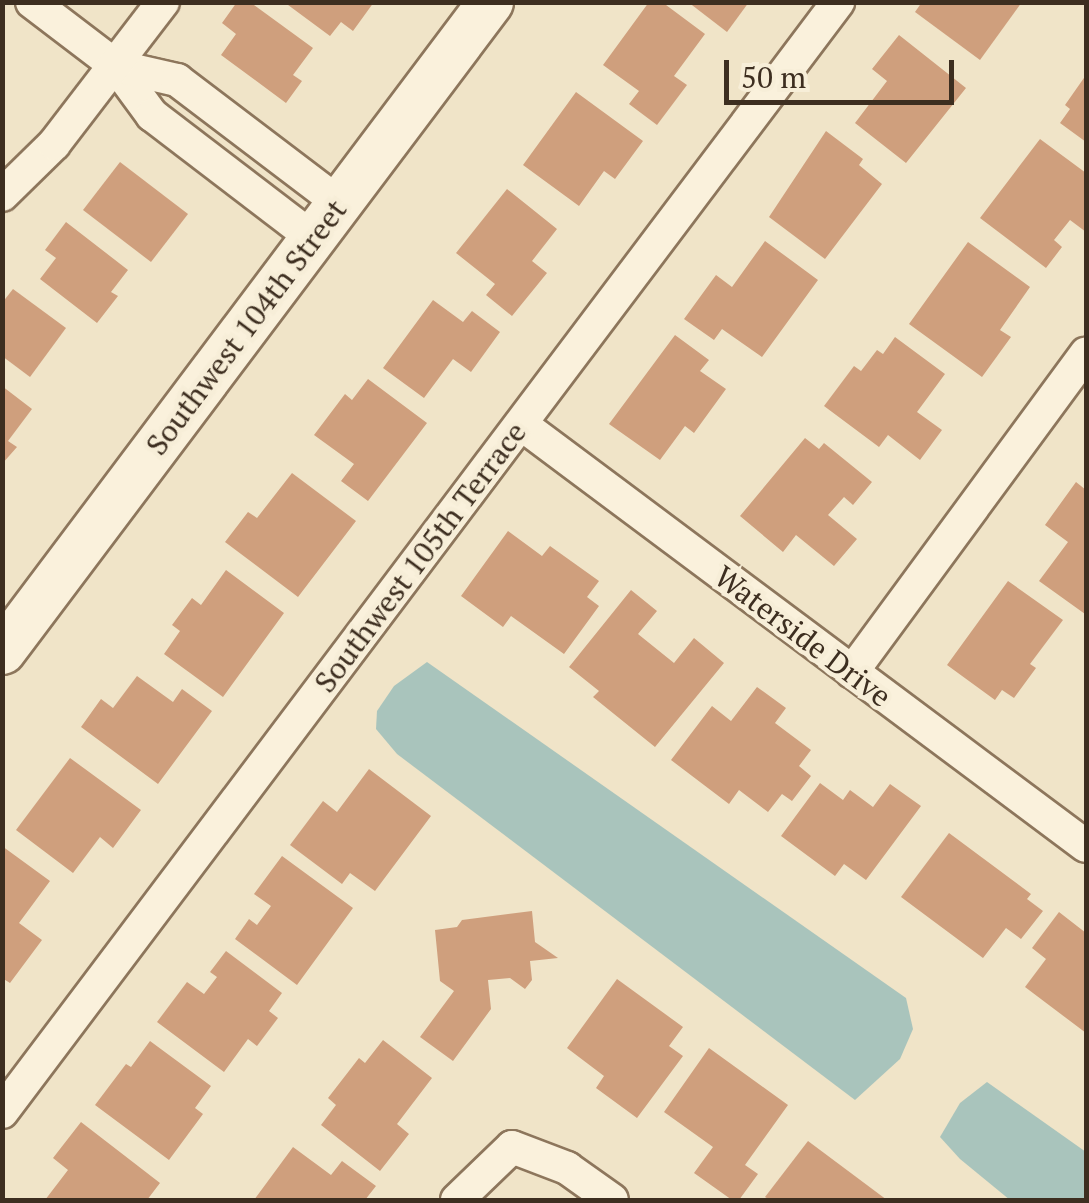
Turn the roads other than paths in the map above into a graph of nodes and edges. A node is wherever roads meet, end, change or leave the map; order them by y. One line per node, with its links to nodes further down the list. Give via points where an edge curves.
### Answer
1 (32, 2): 5 (street)
2 (163, 2): 5 (street)
3 (490, 2): 7 (main road, Southwest 104th Street)
4 (838, 2): 9 (street, Southwest 105th Terrace)
5 (116, 66): 6 (street, via 44,156); 7 (street, via 152,115)
6 (2, 195)
7 (326, 220): 10 (main road, Southwest 104th Street)
8 (1086, 354): 11 (street)
9 (521, 424): 11 (street, Waterside Drive); 13 (street, Southwest 105th Terrace)
10 (2, 651)
11 (852, 672): 12 (street, Waterside Drive)
12 (1086, 846)
13 (2, 1112)
14 (457, 1200): 15 (street, via 512,1147 567,1168)
15 (612, 1200)

